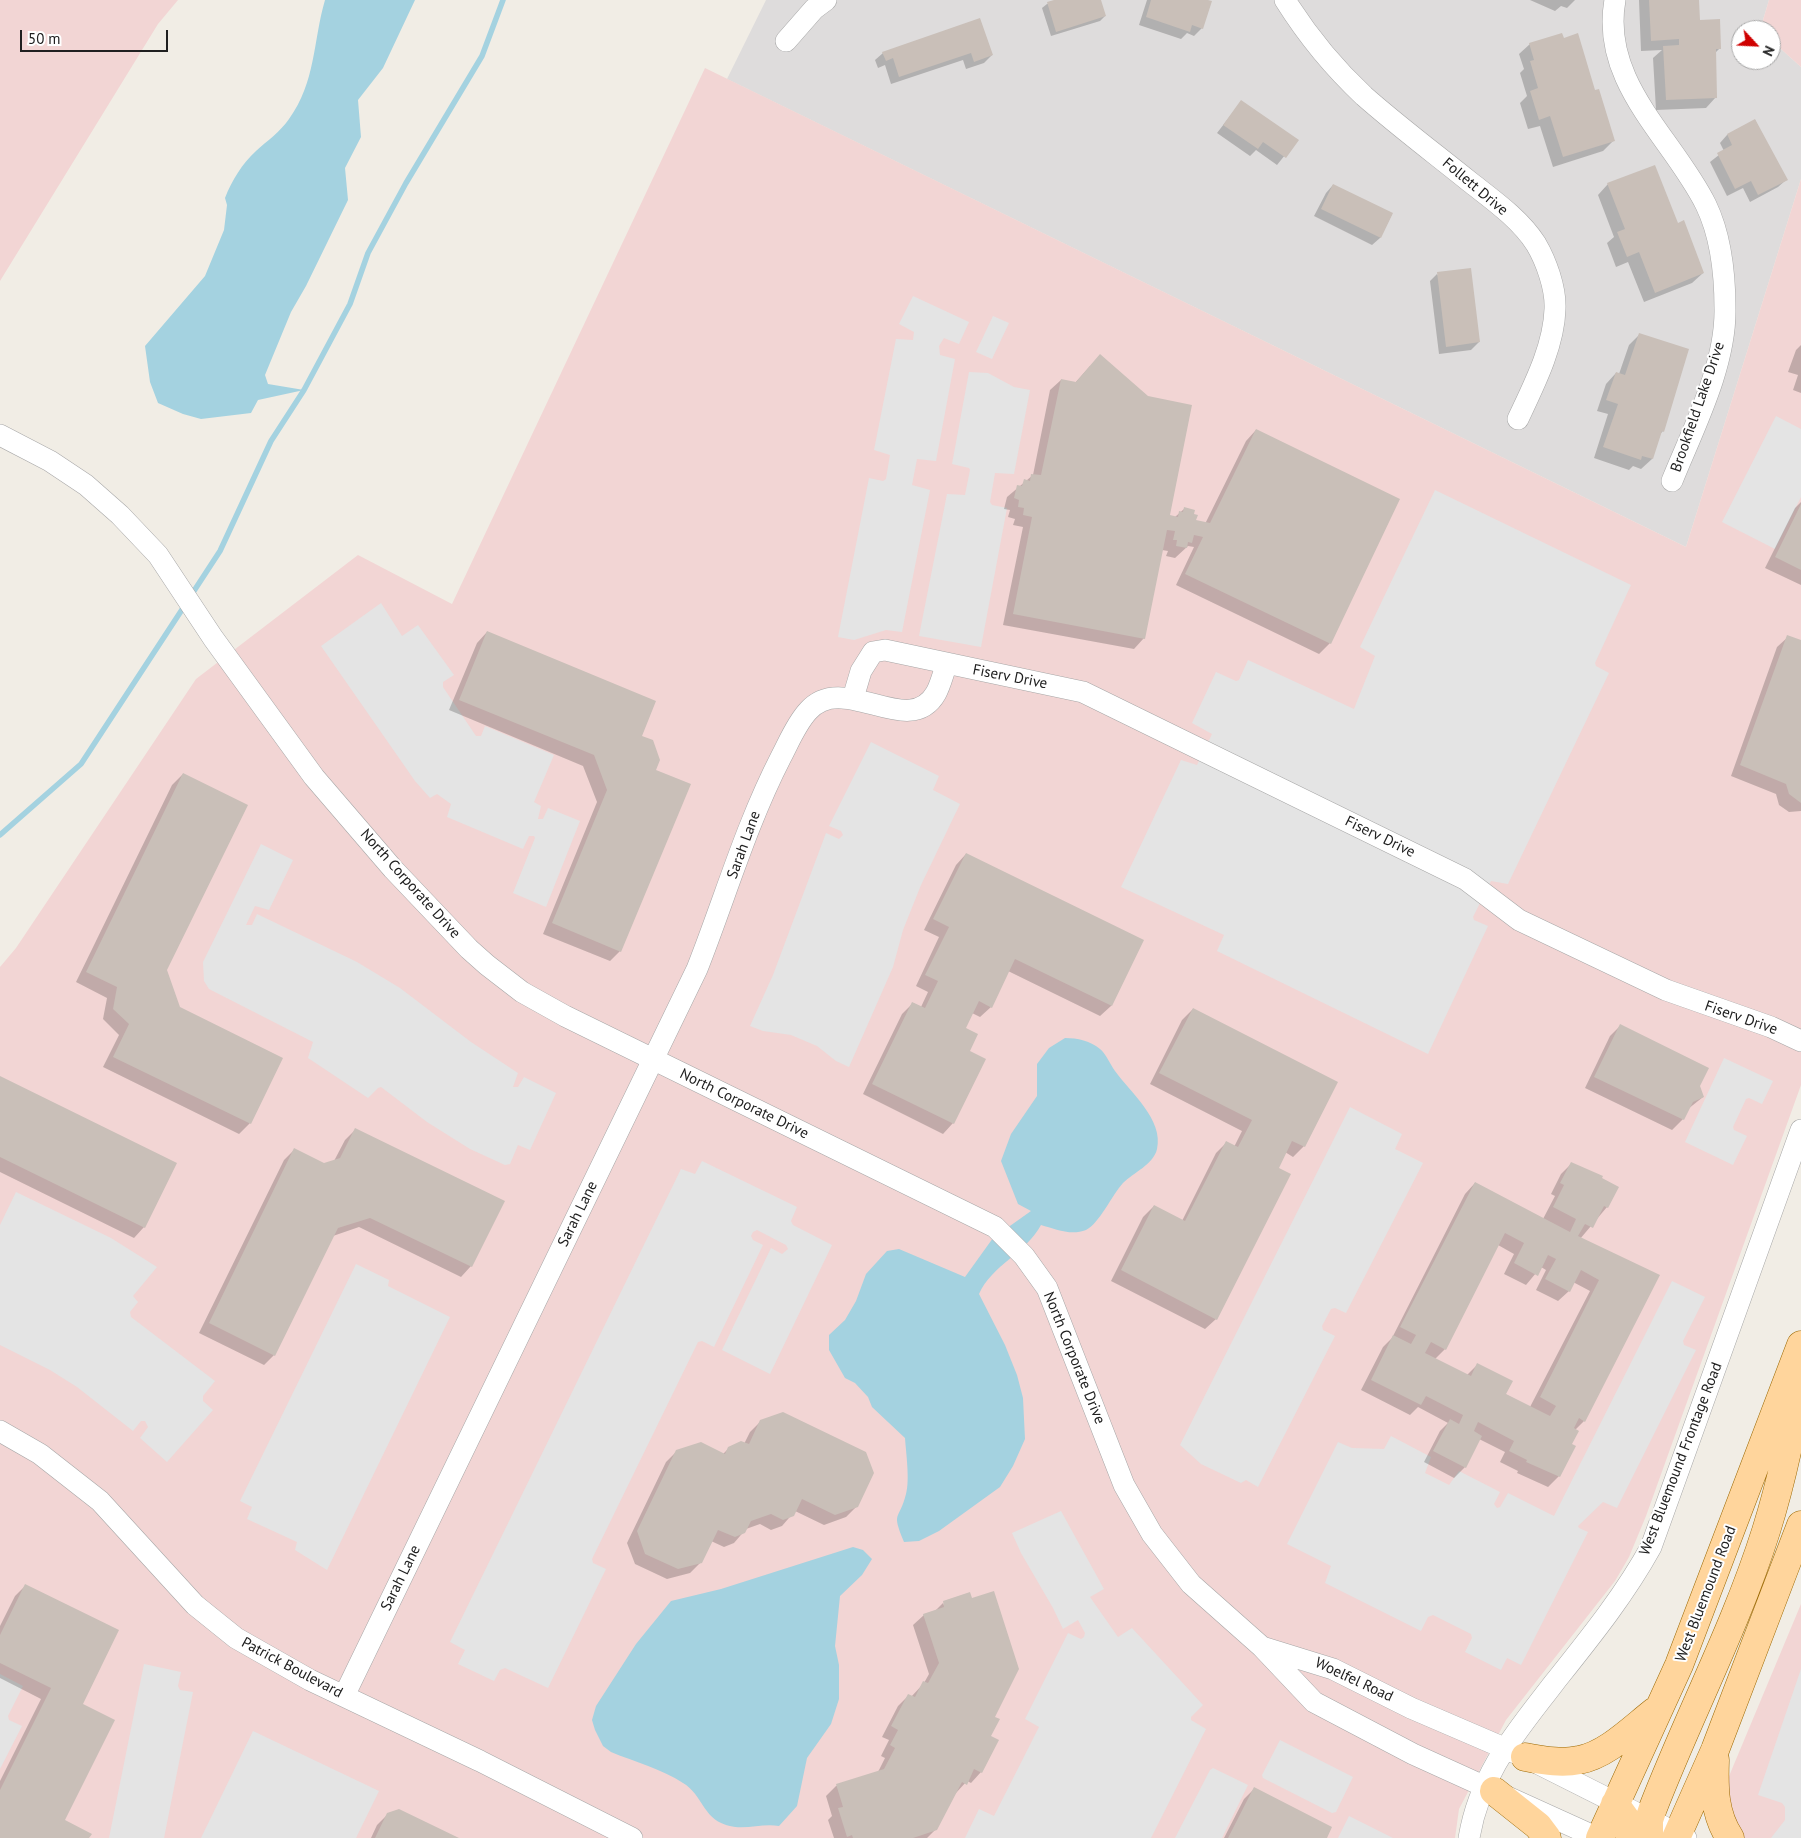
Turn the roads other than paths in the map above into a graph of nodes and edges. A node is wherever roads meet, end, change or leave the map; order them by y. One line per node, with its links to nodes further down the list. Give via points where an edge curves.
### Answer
1 (826, 0): 4 (street)
2 (1285, 0): 5 (street, Follett Drive, via 1320,50 1363,94 1503,208 1536,244 1554,292 1553,330)
3 (1615, 0): 7 (street, Brookfield Lake Drive, via 1614,38 1628,85 1646,116 1684,167 1706,206 1721,254 1726,308 1724,334 1704,401)
4 (786, 41)
5 (1518, 419)
6 (0, 435): 11 (street, North Corporate Drive, via 50,461 86,485 158,555 213,638 314,777 393,869 469,949 522,992)
7 (1672, 481)
8 (947, 664): 9 (street, via 936,693 924,706 910,711); 9 (street, Fiserv Drive, via 885,650 873,652 861,671); 10 (street, Fiserv Drive, via 1083,692 1465,878 1519,920 1666,990)
9 (853, 698): 11 (street, Sarah Lane, via 829,698 818,702 808,710 798,726 768,783 697,969)
10 (1801, 1040)
11 (653, 1060): 17 (street, North Corporate Drive, via 995,1227 1024,1256 1047,1288 1124,1485 1152,1534 1191,1584); 18 (street, Sarah Lane)
12 (1801, 1130): 21 (street, West Bluemound Frontage Road, via 1651,1547 1624,1594)
13 (1801, 1344): 19 (main road, West Bluemound Road, via 1682,1656)
14 (1801, 1374): 24 (main road, via 1793,1431 1766,1531 1717,1659)
15 (0, 1431): 18 (street, Patrick Boulevard, via 40,1454 100,1501 216,1623 264,1656)
16 (1801, 1525): 20 (main road)
17 (1262, 1647): 21 (street, Woelfel Road, via 1333,1669 1411,1708); 22 (street, Woelfel Road, via 1314,1702 1370,1733)
18 (344, 1696): 26 (street, Patrick Boulevard)
19 (1658, 1709): 21 (main road, via 1606,1748 1581,1760 1559,1762); 23 (main road, West Bluemound Road)
20 (1715, 1750): 25 (main road); 30 (main road, via 1717,1809)
21 (1514, 1753): 22 (street, West Bluemound Frontage Road); 23 (street, Woelfel Road)
22 (1489, 1788): 27 (street, West Bluemound Frontage Road); 28 (main road, via 1538,1826); 29 (street, Woelfel Road)
23 (1615, 1804): 24 (main road); 29 (main road, West Bluemound Road)
24 (1639, 1834): 25 (street); 29 (main road)
25 (1680, 1837)
26 (632, 1838)
27 (1469, 1838)
28 (1547, 1838)
29 (1601, 1838)
30 (1730, 1838)

